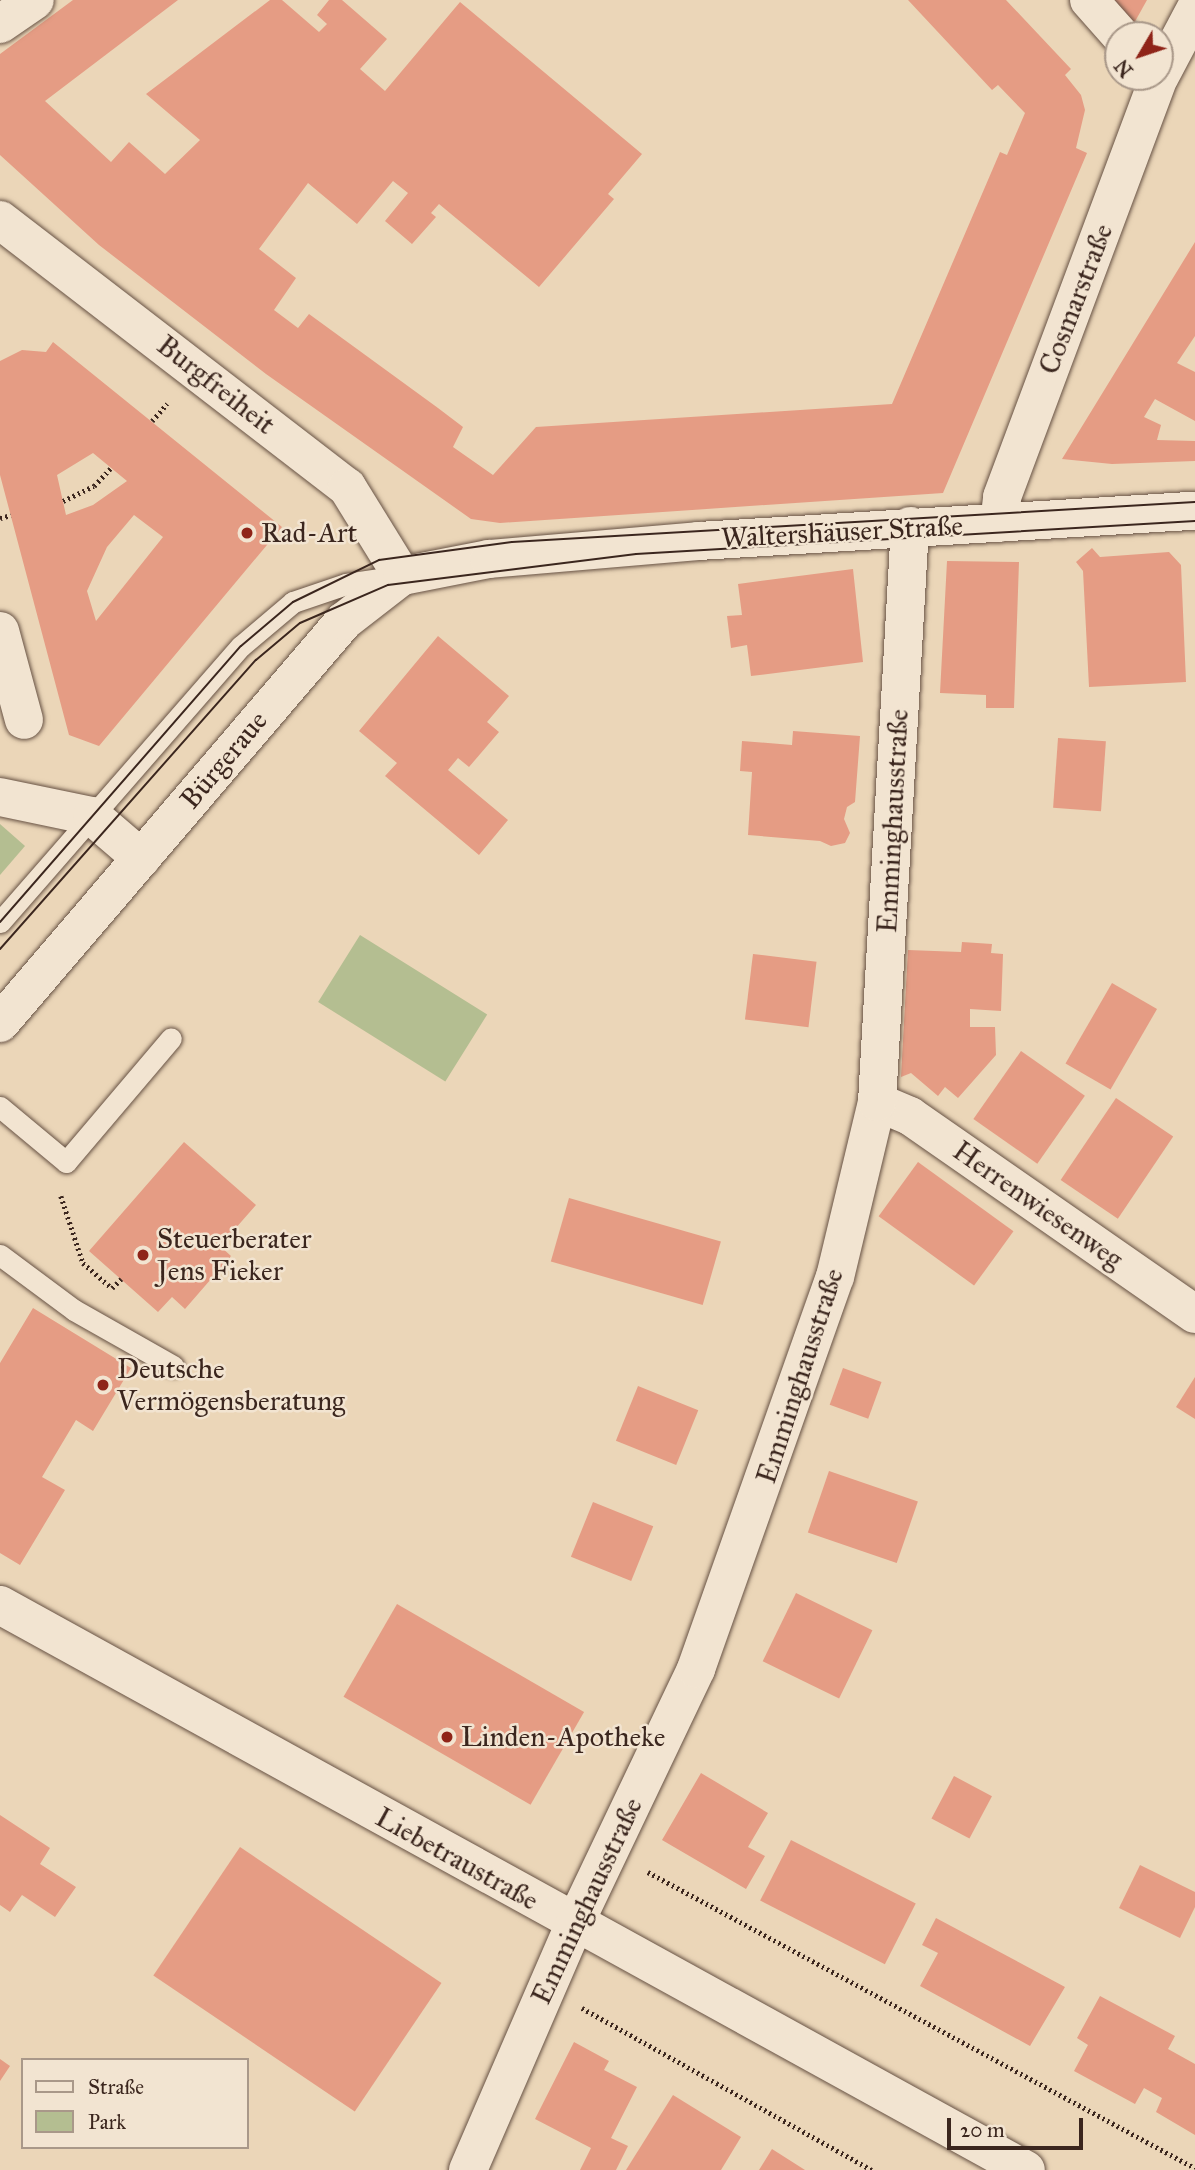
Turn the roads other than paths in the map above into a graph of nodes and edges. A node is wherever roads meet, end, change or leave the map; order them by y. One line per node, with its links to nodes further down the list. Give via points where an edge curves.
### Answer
1 (35, 0): 5 (street)
2 (1089, 0): 4 (street)
3 (1195, 10): 6 (street, Cosmarstraße)
4 (1108, 21)
5 (0, 24)
6 (1174, 49)
7 (1154, 91): 10 (street, Cosmarstraße, via 1002,497)
8 (0, 220): 13 (street, Burgfreiheit, via 346,487)
9 (1195, 511): 10 (street, Waltershäuser Straße)
10 (999, 523): 11 (street, Waltershäuser Straße)
11 (910, 526): 12 (street, Waltershäuser Straße); 22 (street, Emminghausstraße)
12 (489, 559): 13 (street, Bürgeraue)
13 (402, 576): 17 (lane, via 346,583 293,602 241,646); 18 (street, Bürgeraue, via 344,621)
14 (0, 631): 15 (street)
15 (24, 720)
16 (0, 797): 17 (street)
17 (92, 816): 18 (street); 19 (lane)
18 (141, 858): 20 (street, Bürgeraue)
19 (0, 922)
20 (0, 1023)
21 (171, 1038): 23 (lane, via 66,1162)
22 (877, 1102): 25 (street, Herrenwiesenweg, via 910,1116); 28 (street, Emminghausstraße, via 835,1277 770,1469 696,1669)
23 (0, 1107)
24 (0, 1255): 26 (lane, via 74,1310)
25 (1195, 1314)
26 (173, 1366)
27 (0, 1605): 28 (street, Liebetraustraße)
28 (574, 1925): 29 (street, Emminghausstraße); 30 (street, Liebetraustraße)
29 (467, 2170)
30 (1026, 2170)

